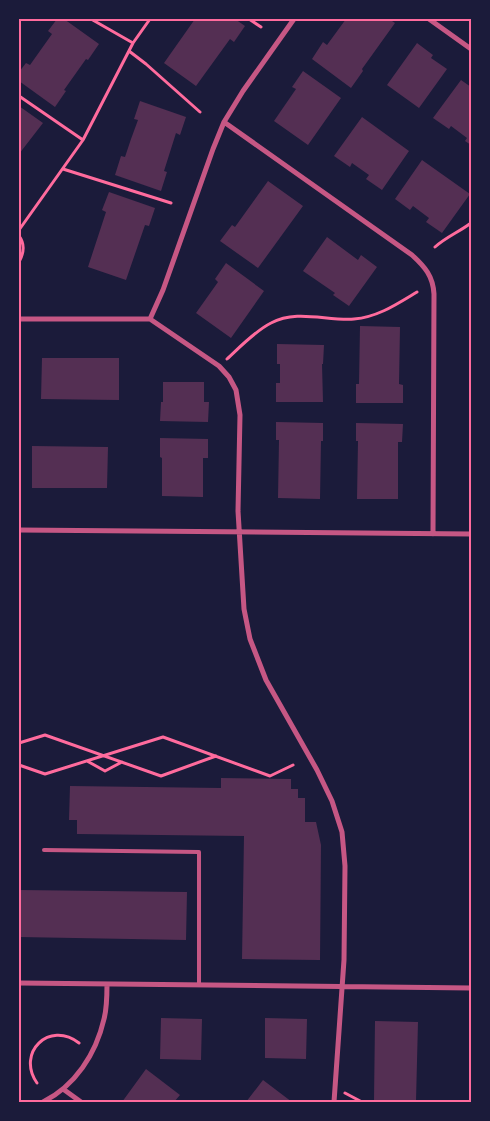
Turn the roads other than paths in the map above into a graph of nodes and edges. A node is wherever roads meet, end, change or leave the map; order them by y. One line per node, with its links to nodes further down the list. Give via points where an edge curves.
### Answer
1 (294, 19): 4 (street)
2 (429, 19): 3 (street)
3 (471, 49)
4 (224, 122): 6 (street); 9 (street, via 412,255 429,272 434,294)
5 (19, 319): 6 (street)
6 (150, 320): 8 (street, via 219,366 233,383 240,415)
7 (19, 530): 8 (street)
8 (240, 531): 9 (street); 15 (street, via 244,609 254,652 329,794 342,832 345,884)
9 (433, 534): 10 (street)
10 (471, 534)
11 (44, 850): 14 (lane, via 199,852)
12 (19, 983): 13 (street)
13 (107, 984): 14 (street); 17 (street, via 105,1018 97,1041 80,1071)
14 (199, 985): 15 (street)
15 (343, 986): 16 (street); 20 (street)
16 (471, 988)
17 (63, 1089): 18 (street); 19 (street)
18 (43, 1102)
19 (81, 1102)
20 (334, 1102)

